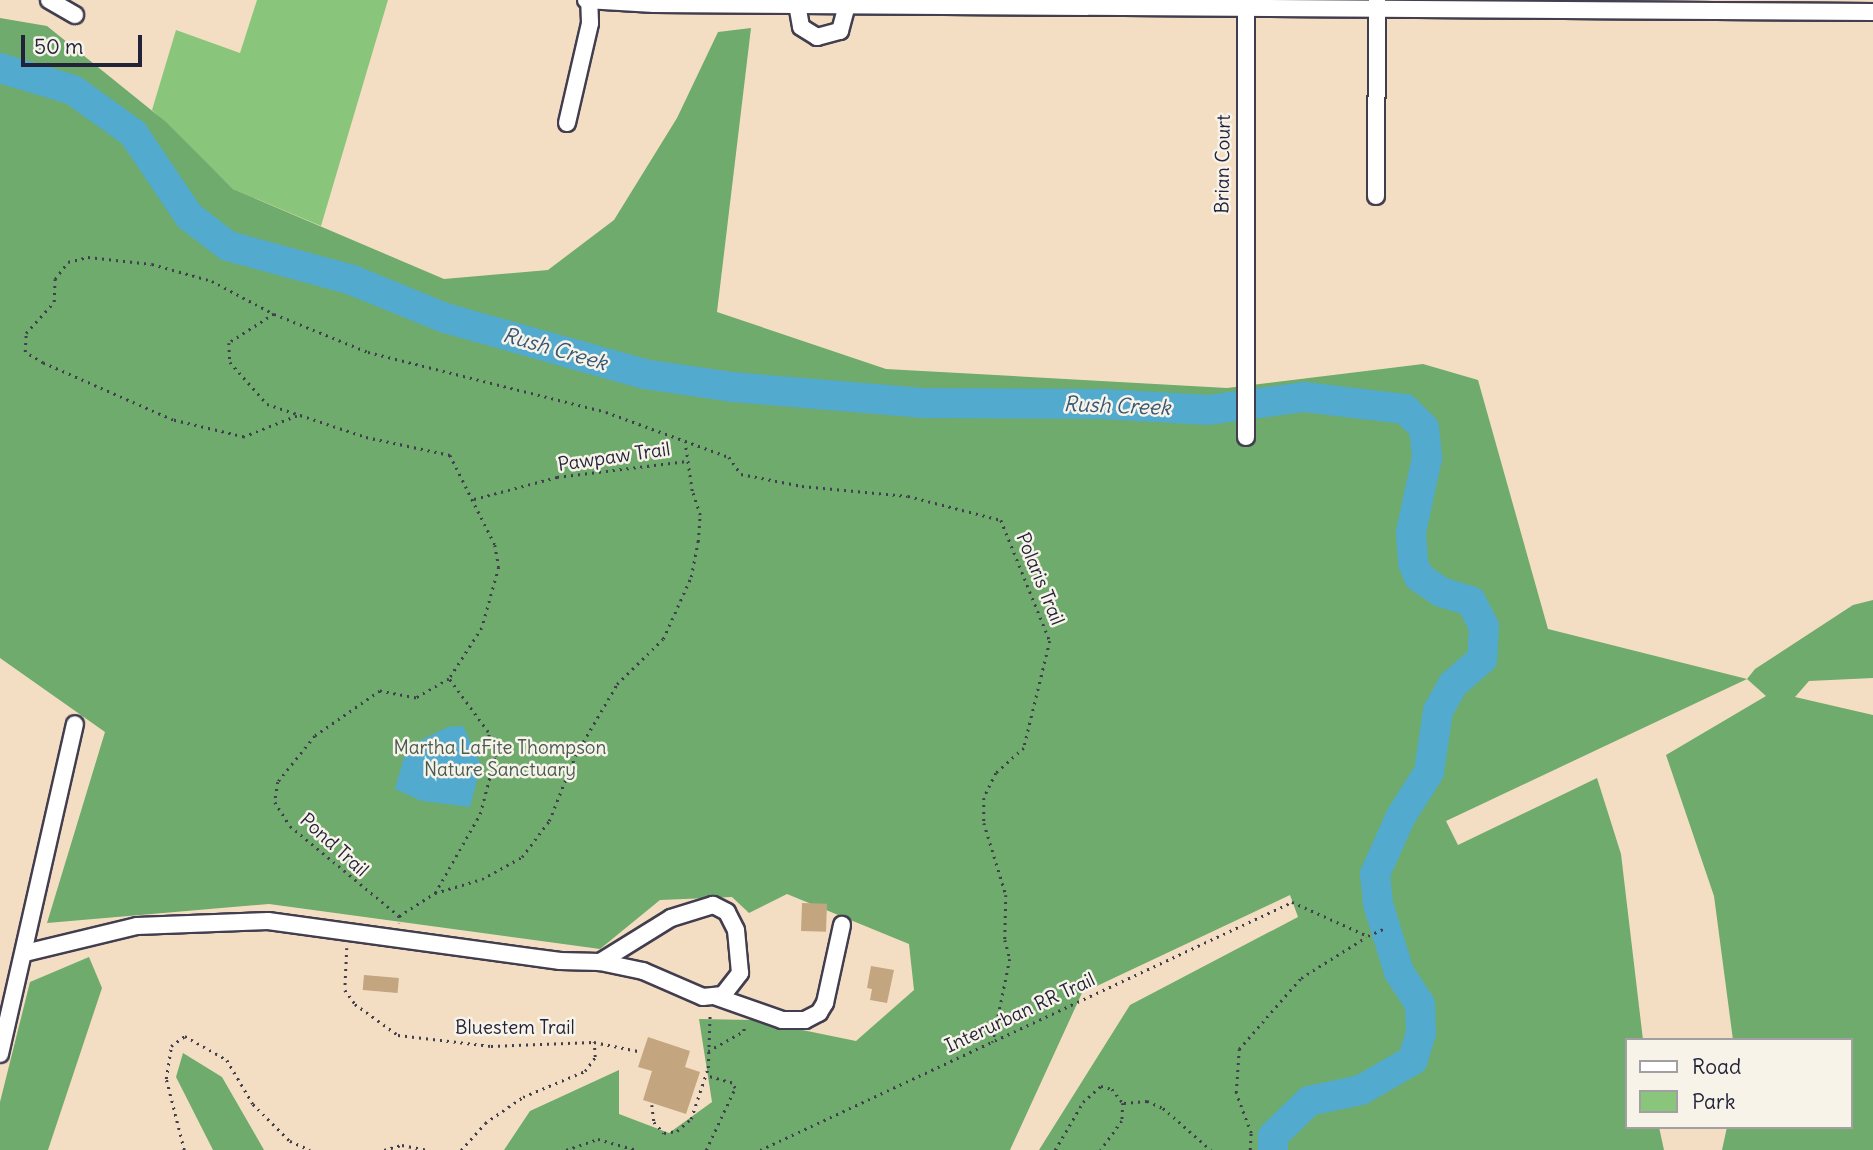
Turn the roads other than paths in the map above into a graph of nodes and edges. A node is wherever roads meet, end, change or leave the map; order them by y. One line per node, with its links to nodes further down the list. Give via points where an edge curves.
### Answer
1 (49, 0): 10 (street)
2 (587, 0): 3 (street); 11 (street, via 590,23)
3 (654, 2): 4 (street)
4 (797, 4): 6 (street); 6 (street, via 800,26 817,37 840,31)
5 (1378, 4): 7 (street); 8 (street); 12 (street)
6 (847, 5): 7 (street)
7 (1246, 7): 13 (street, Brian Court, via 1242,322)
8 (1796, 7): 9 (street)
9 (1873, 12)
10 (75, 15)
11 (567, 123)
12 (1376, 196)
13 (1246, 437)
14 (75, 724): 16 (street)
15 (842, 925): 18 (street, via 819,1013 806,1020 782,1020)
16 (25, 953): 17 (street, via 137,926 268,921 560,961); 19 (street)
17 (600, 962): 18 (street, via 643,971); 18 (street, via 671,918 713,905 727,912 736,930 740,973 723,995)
18 (711, 996)
19 (0, 1054)

